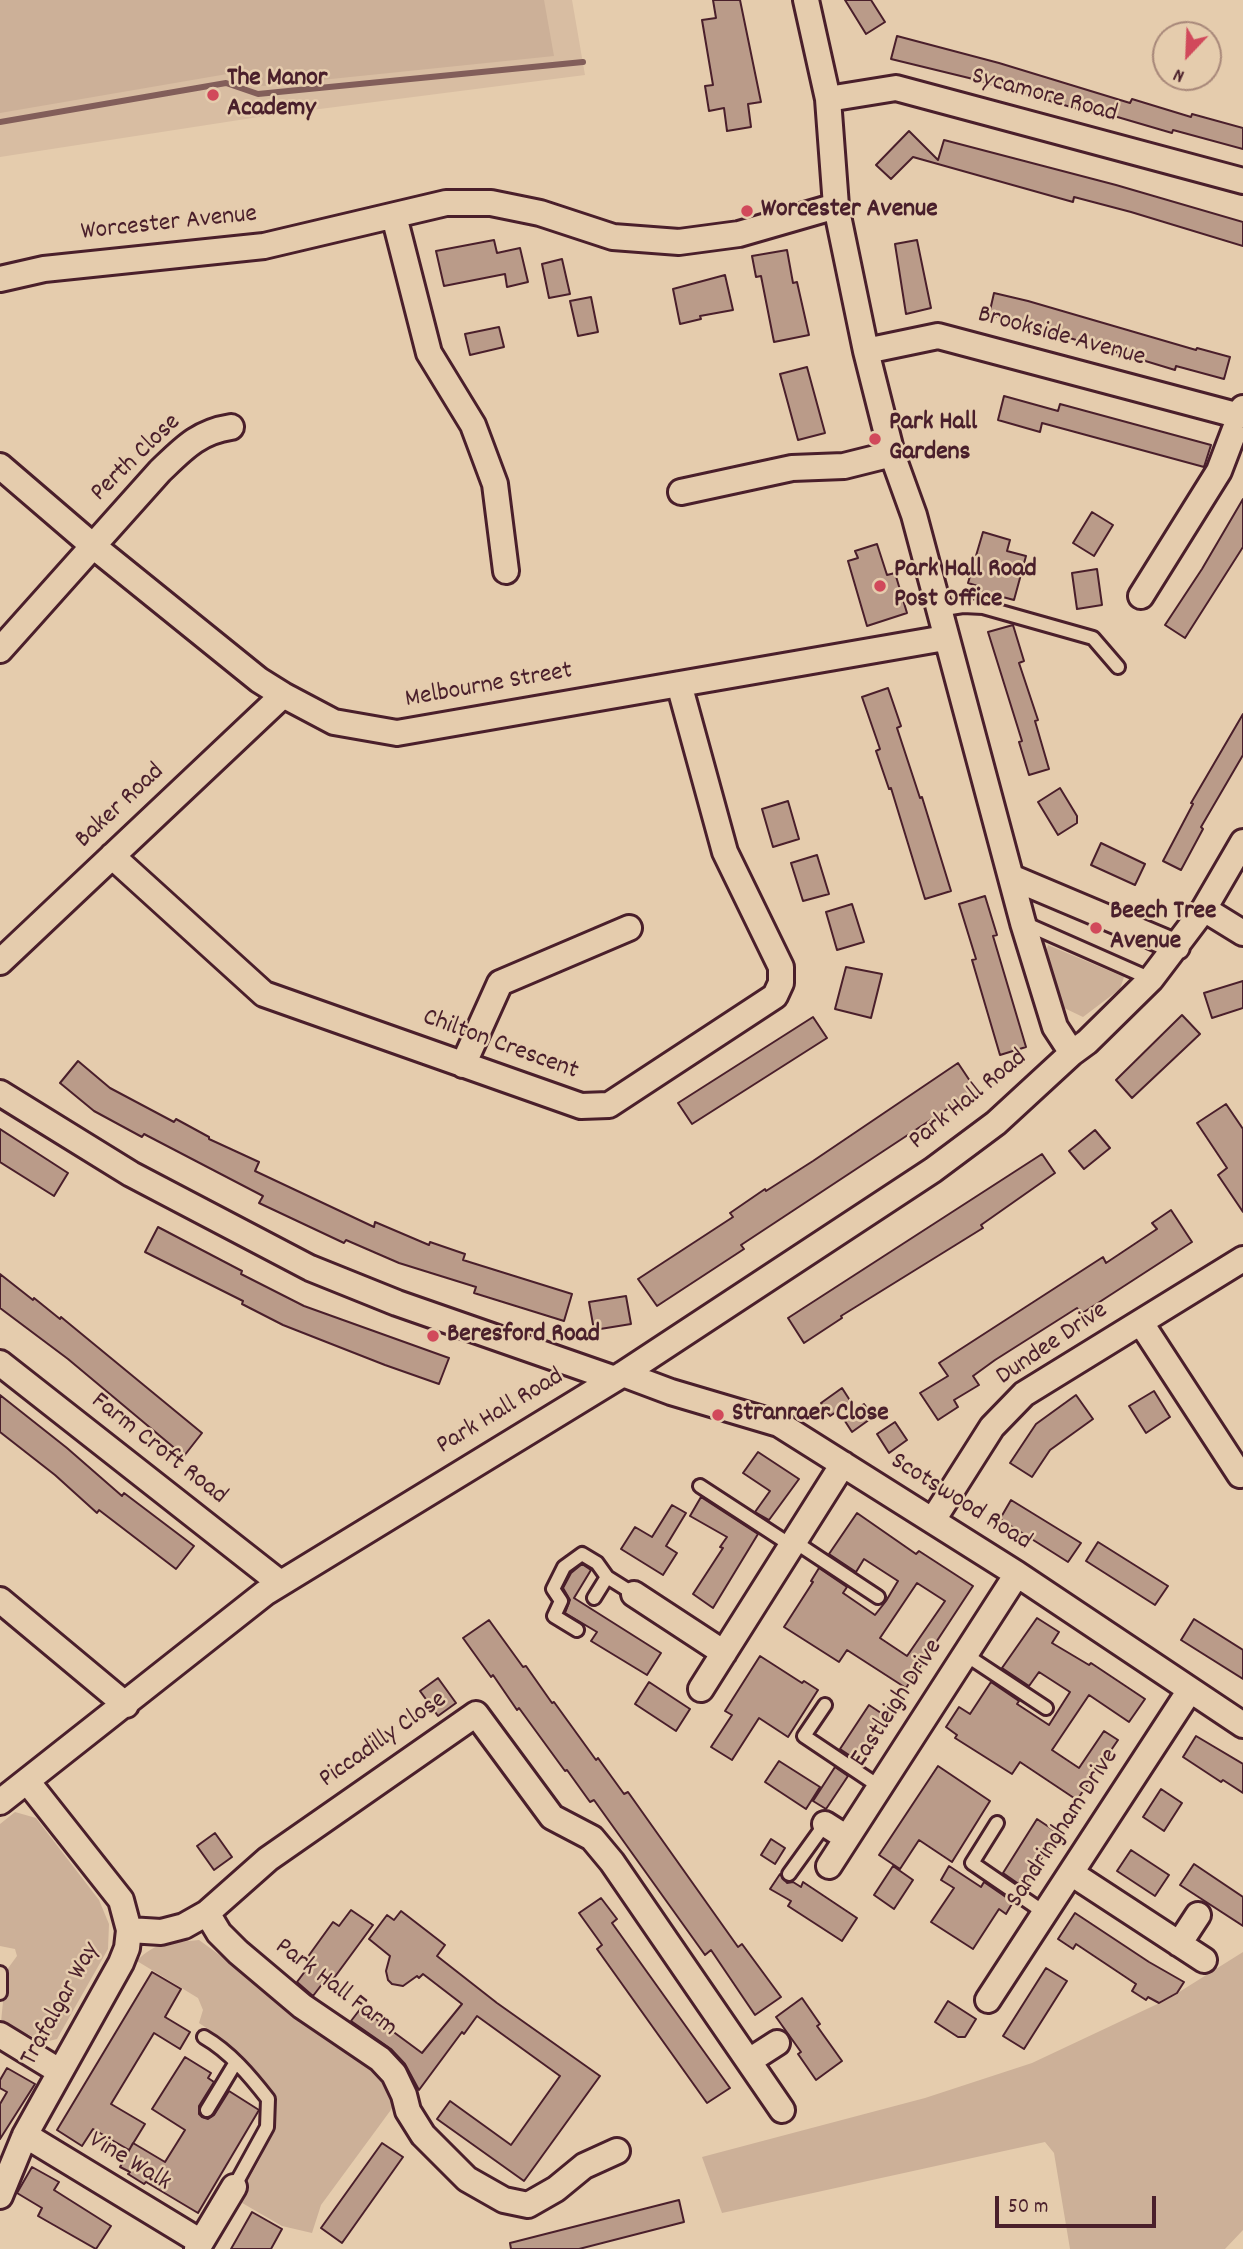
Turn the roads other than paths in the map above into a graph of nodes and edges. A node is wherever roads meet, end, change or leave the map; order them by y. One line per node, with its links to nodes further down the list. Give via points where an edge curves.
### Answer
1 (806, 0): 2 (street)
2 (828, 99): 3 (street, Sycamore Road, via 896,88); 4 (street)
3 (1243, 181)
4 (836, 206): 5 (street, Worcester Avenue, via 739,234 679,242 613,236 491,203 446,203); 7 (street)
5 (394, 216): 6 (street, Worcester Avenue, via 264,246 44,268); 14 (street, via 429,353 473,425 495,484)
6 (0, 279)
7 (866, 351): 8 (street, Brookside Avenue, via 938,336); 10 (street)
8 (1241, 412): 15 (street, Brookside Avenue, via 1219,471)
9 (231, 428): 13 (street, Perth Close, via 212,430 187,445)
10 (892, 454): 12 (street, via 844,466 792,468); 16 (street, via 914,515)
11 (0, 466): 13 (street, Melbourne Street)
12 (681, 492)
13 (92, 545): 18 (street, Perth Close); 21 (street, Melbourne Street)
14 (506, 571)
15 (1141, 596)
16 (938, 610): 17 (street); 19 (lane, via 983,607 1093,638)
17 (946, 638): 20 (street, Melbourne Street); 24 (street)
18 (0, 650)
19 (1118, 667)
20 (679, 684): 21 (street, Melbourne Street, via 397,733 334,722); 33 (street, Chilton Crescent, via 725,852 780,967 781,983 775,996 609,1105 581,1106)
21 (283, 695): 23 (street, Baker Road)
22 (1243, 842): 25 (street)
23 (112, 856): 30 (street, Baker Road); 33 (street, Chilton Crescent, via 264,994)
24 (1010, 877): 26 (street); 29 (street)
25 (1204, 909): 28 (street); 29 (street)
26 (1023, 923): 31 (lane); 32 (street, via 1055,1027)
27 (629, 928): 33 (street, via 500,983)
28 (1243, 933)
29 (1177, 947): 31 (street)
30 (0, 962)
31 (1150, 979): 32 (street)
32 (1072, 1053): 38 (street, Park Hall Road, via 996,1123 933,1170)
33 (463, 1065)
34 (0, 1093): 38 (street, via 131,1174 310,1268 397,1303)
35 (1243, 1259): 36 (street, Dundee Drive)
36 (1141, 1323): 40 (street); 42 (street, Dundee Drive, via 1024,1394 992,1427)
37 (0, 1363): 46 (street, Farm Croft Road)
38 (619, 1376): 39 (street, Scotswood Road, via 779,1424); 46 (street, Park Hall Road)
39 (843, 1464): 42 (street, Scotswood Road); 43 (street)
40 (1240, 1475)
41 (701, 1486): 43 (lane)
42 (933, 1520): 44 (street, Scotswood Road)
43 (794, 1544): 48 (lane); 52 (street)
44 (1017, 1574): 53 (street, Eastleigh Drive); 55 (street, Scotswood Road)
45 (607, 1577): 47 (lane); 49 (lane); 51 (lane, via 597,1563 582,1554 564,1567 553,1589 561,1601 554,1616)
46 (280, 1583): 56 (street, Park Hall Road)
47 (634, 1594): 52 (street)
48 (878, 1597)
49 (594, 1598)
50 (0, 1600): 56 (street)
51 (577, 1630)
52 (724, 1653): 54 (street)
53 (965, 1655): 58 (lane); 61 (street, Eastleigh Drive)
54 (701, 1689)
55 (1190, 1690): 59 (street, Scotswood Road); 67 (street, Sandringham Drive)
56 (126, 1705): 60 (street, Park Hall Road)
57 (825, 1705): 61 (lane, via 804,1736)
58 (1046, 1708)
59 (1243, 1725)
60 (27, 1781): 62 (street, Park Hall Road); 72 (street, Trafalgar Way, via 121,1900)
61 (880, 1787): 65 (street, Eastleigh Drive)
62 (0, 1802)
63 (997, 1823): 70 (lane, via 972,1863)
64 (825, 1824): 65 (street); 68 (lane)
65 (847, 1838): 66 (street, Eastleigh Drive)
66 (829, 1866)
67 (1070, 1873): 70 (street, Sandringham Drive); 73 (street)
68 (789, 1874)
69 (206, 1913): 72 (street, Piccadilly Close, via 184,1927 161,1932); 81 (street, Piccadilly Close, via 268,1859 476,1714 552,1817 592,1838 612,1862); 87 (street, Park Hall Farm, via 238,1952 302,2006 380,2059 394,2074 423,2135 467,2179 504,2200 528,2205 584,2166)
70 (1045, 1913): 77 (street, Sandringham Drive)
71 (1198, 1915): 73 (street)
72 (129, 1930): 83 (street, Trafalgar Way, via 121,1962)
73 (1179, 1944): 74 (street)
74 (1204, 1960)
75 (0, 1973): 76 (lane)
76 (0, 1993)
77 (988, 2000)
78 (0, 2035): 83 (street)
79 (204, 2037): 82 (lane)
80 (777, 2043): 81 (street)
81 (749, 2061): 85 (street, Piccadilly Close)
82 (236, 2062): 84 (lane); 88 (lane, via 268,2099 267,2127)
83 (59, 2071): 86 (street, Trafalgar Way)
84 (207, 2110)
85 (782, 2110)
86 (25, 2135): 89 (street, Trafalgar Way); 90 (street, Vine Walk)
87 (617, 2151)
88 (234, 2187): 90 (street)
89 (0, 2196)
90 (199, 2245)

